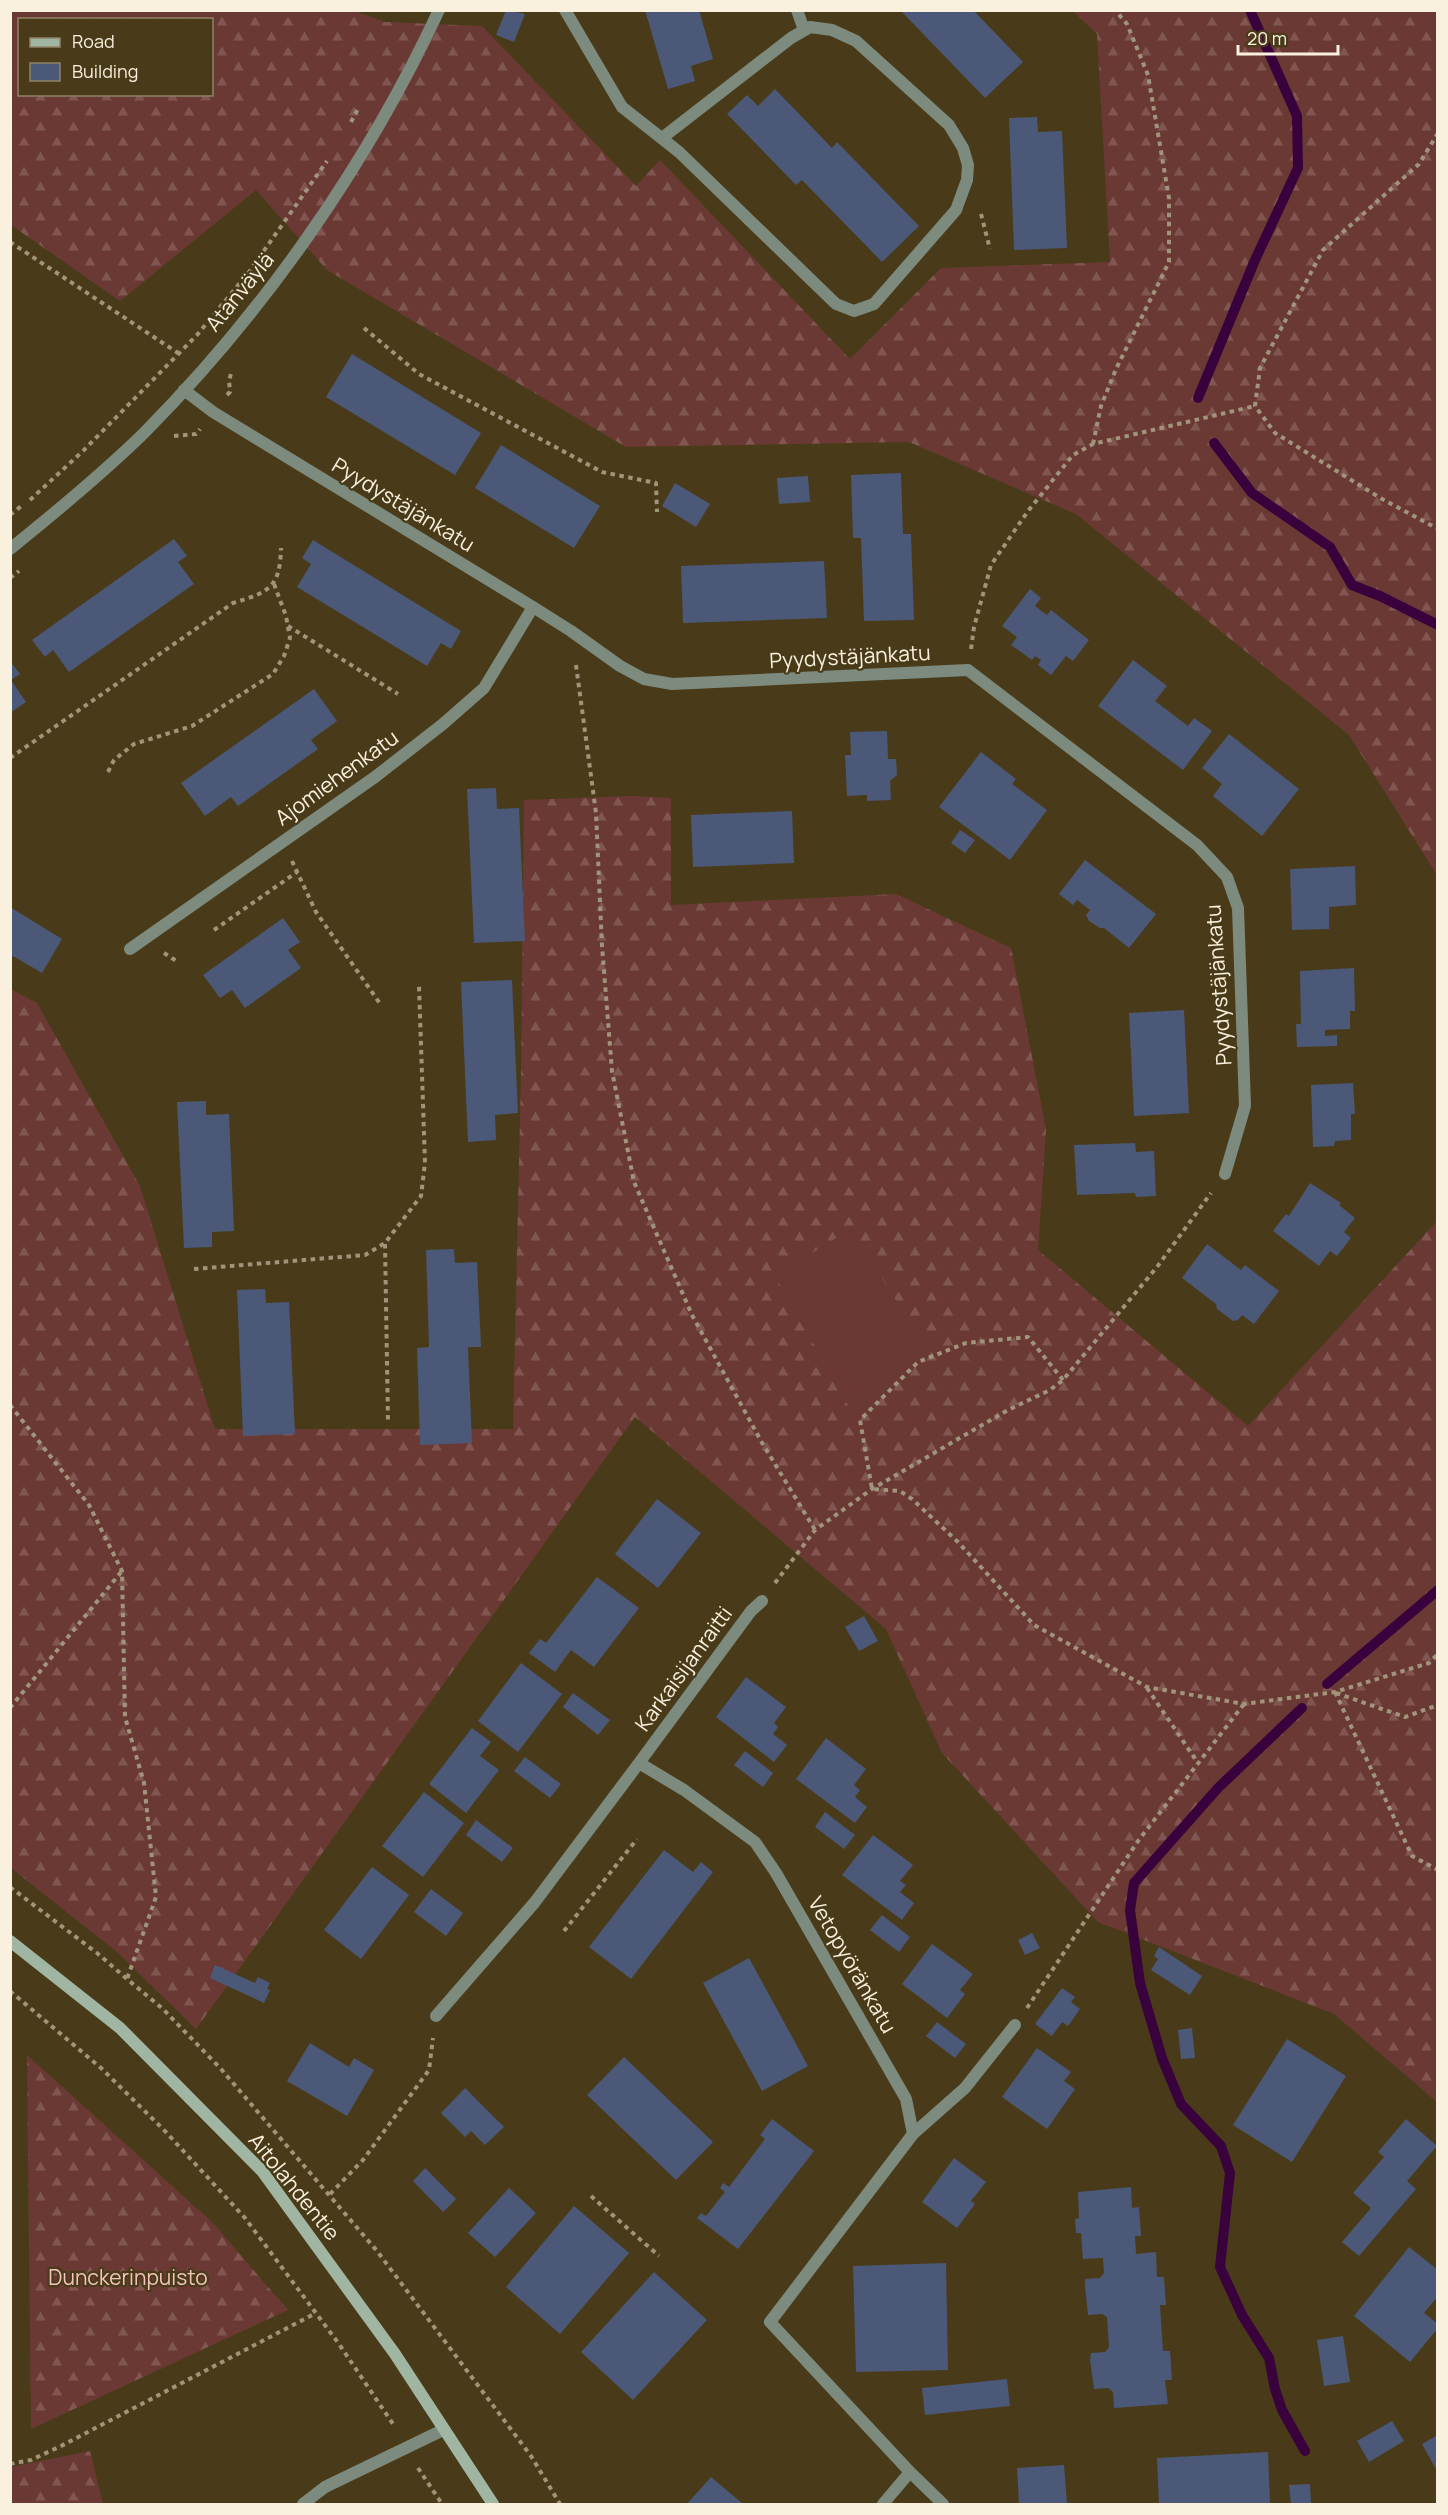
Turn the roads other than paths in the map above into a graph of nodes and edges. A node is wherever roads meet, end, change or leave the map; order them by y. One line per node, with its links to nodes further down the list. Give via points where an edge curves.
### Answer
1 (439, 10): 6 (street, Atanväylä, via 390,108 305,243)
2 (566, 10): 5 (street, via 622,107)
3 (797, 10): 4 (street)
4 (804, 30): 5 (street); 5 (street, via 832,30 856,40 949,125 968,165 965,189 956,210 874,304 854,311 836,304)
5 (662, 138)
6 (184, 390): 7 (street, Atanväylä, via 61,508); 8 (street, Pyydystäjänkatu, via 213,412)
7 (10, 549)
8 (533, 607): 9 (street, Ajomiehenkatu, via 484,688 375,777); 10 (street, Pyydystäjänkatu, via 620,666 644,679 672,684 968,670 1197,845 1227,877 1238,908 1245,1106)
9 (130, 949)
10 (1225, 1174)
11 (762, 1601): 12 (street, Karkaisijanraitti)
12 (639, 1763): 14 (street, via 535,1902); 16 (street, Vetopyöränkatu, via 684,1790 755,1842 777,1873 906,2099)
13 (10, 1941): 17 (main road, Aitolahdentie, via 120,2028 262,2171 389,2346)
14 (436, 2016)
15 (1015, 2025): 16 (street, via 965,2088)
16 (913, 2134): 18 (street, via 770,2322)
17 (443, 2430): 19 (street, via 325,2487); 20 (main road, Aitolahdentie)
18 (910, 2472): 21 (street); 22 (street)
19 (303, 2505)
20 (493, 2505)
21 (883, 2505)
22 (943, 2505)

